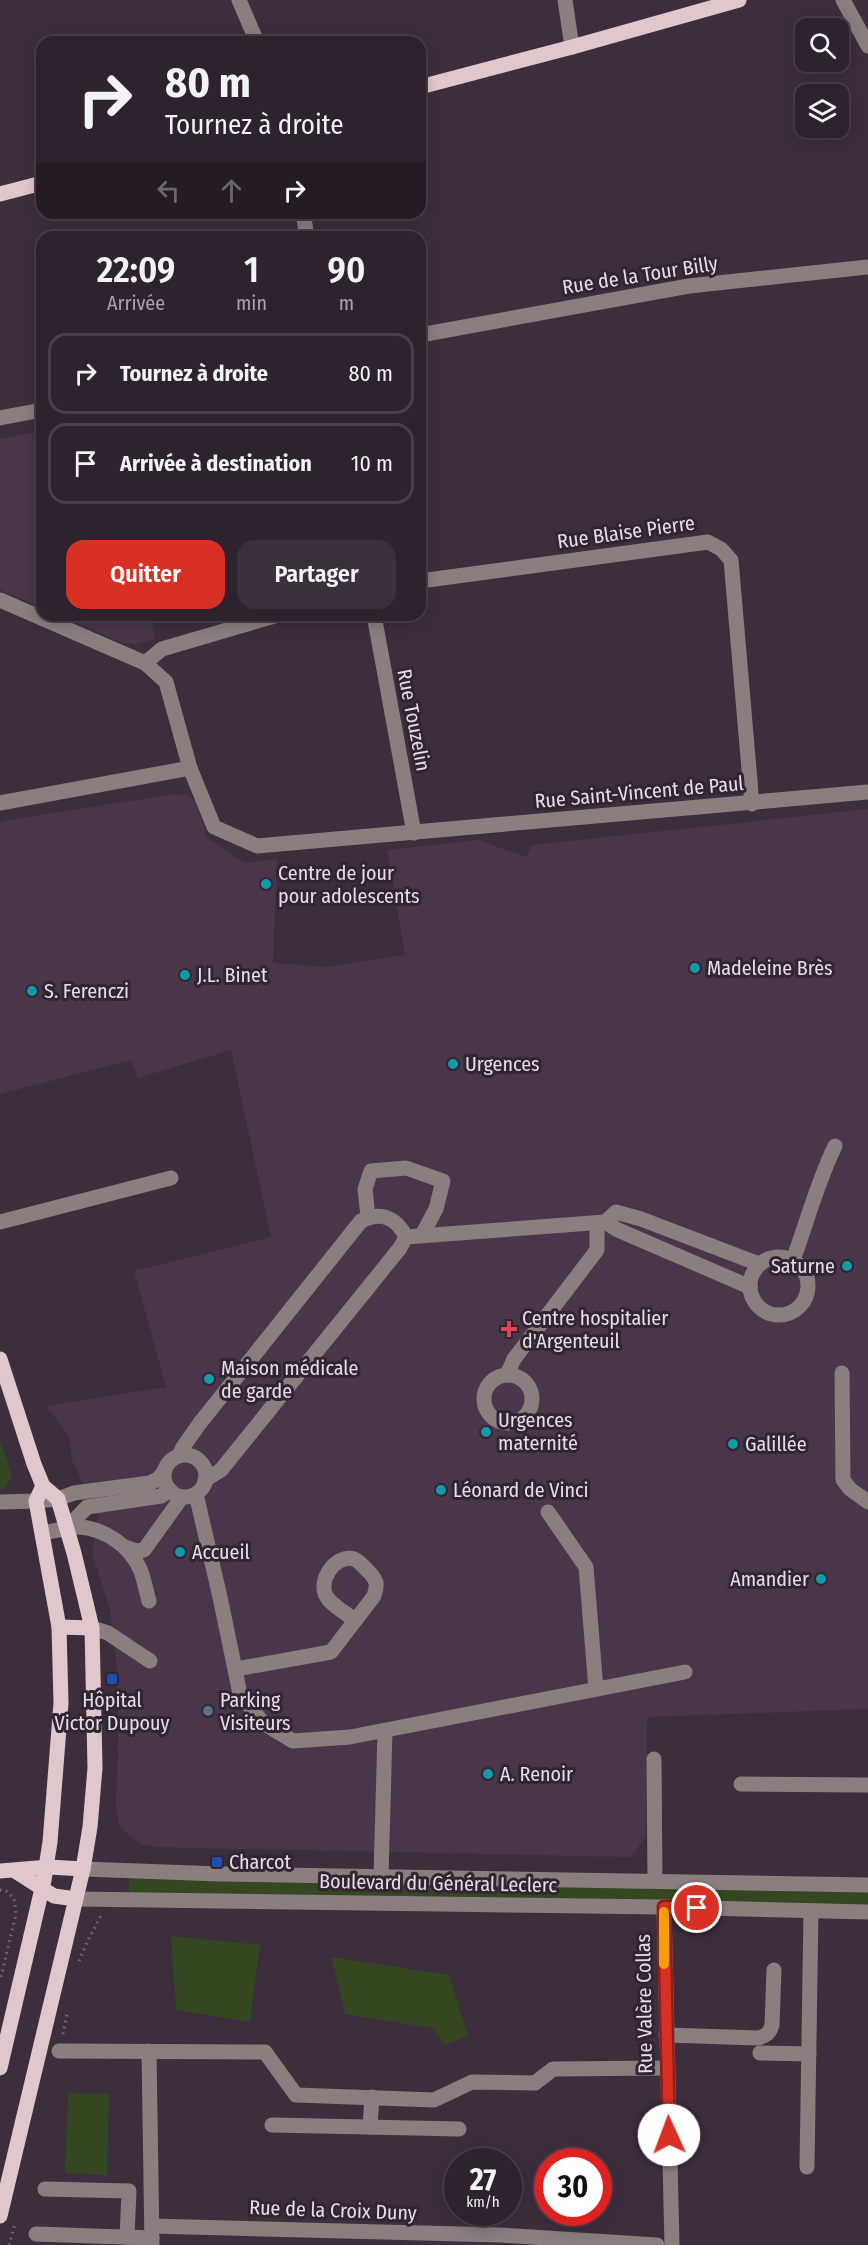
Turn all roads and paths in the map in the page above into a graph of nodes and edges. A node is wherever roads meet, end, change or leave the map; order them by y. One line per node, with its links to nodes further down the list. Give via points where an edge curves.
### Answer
1 (239, 0): 5 (street)
2 (565, 0): 7 (street)
3 (739, 0): 7 (main road)
4 (843, 0): 6 (street)
5 (255, 36)
6 (868, 46)
7 (572, 47): 8 (main road)
8 (426, 85)
9 (36, 185): 10 (main road)
10 (0, 194)
11 (868, 267): 12 (street, Rue de la Tour Billy, via 689,286)
12 (426, 334)
13 (36, 411): 14 (street)
14 (0, 418)
15 (426, 580): 25 (street, Rue Blaise Pierre, via 708,542 721,549 730,560)
16 (0, 600): 17 (street)
17 (36, 616)
18 (48, 621): 21 (street)
19 (258, 621): 21 (street, via 162,649)
20 (375, 621): 26 (street, Rue Touzelin)
21 (145, 663): 22 (street, Rue Saint-Vincent de Paul, via 166,682)
22 (190, 768): 24 (street); 26 (street, Rue Saint-Vincent de Paul, via 214,827 257,846)
23 (868, 792): 25 (street, Rue Saint-Vincent de Paul)
24 (0, 803)
25 (752, 804): 26 (street, Rue Saint-Vincent de Paul)
26 (414, 833)
27 (835, 1146): 34 (street)
28 (171, 1178): 30 (street)
29 (368, 1217): 32 (street, via 365,1189 370,1171 406,1168 443,1181 436,1209); 33 (street, via 387,1216 400,1225); 40 (street, via 200,1423)
30 (0, 1222)
31 (601, 1223): 32 (street); 35 (street, via 616,1212); 36 (street); 39 (street, via 597,1250 514,1359)
32 (422, 1235): 33 (street)
33 (406, 1237): 42 (street, via 221,1470)
34 (793, 1260): 35 (street, via 781,1256); 36 (street, via 808,1279 803,1303 794,1311 771,1314 752,1298)
35 (759, 1264): 36 (street)
36 (750, 1287)
37 (0, 1359): 43 (main road)
38 (842, 1373): 48 (street, via 843,1479)
39 (507, 1375)
40 (179, 1456): 41 (street); 42 (street, via 199,1461)
41 (165, 1470): 44 (street, via 166,1484); 45 (street, via 150,1483 74,1493)
42 (205, 1480): 44 (street, via 204,1485)
43 (43, 1486): 45 (main road); 47 (main road)
44 (182, 1494): 50 (street, via 87,1507); 52 (street, via 144,1550); 58 (street)
45 (58, 1499): 47 (street); 50 (main road)
46 (0, 1502): 47 (street)
47 (36, 1502): 51 (main road)
48 (868, 1502)
49 (548, 1512): 60 (street, via 586,1567)
50 (67, 1528): 51 (street); 52 (street, via 98,1531); 56 (main road)
51 (43, 1533): 55 (main road)
52 (124, 1547): 53 (street, via 140,1568)
53 (149, 1601)
54 (356, 1620): 58 (street, via 332,1652)
55 (59, 1627): 56 (main road); 65 (main road, via 62,1703)
56 (92, 1628): 57 (street); 66 (main road, via 95,1768)
57 (150, 1661)
58 (236, 1669): 61 (street, via 240,1694 263,1723 293,1741)
59 (685, 1672): 60 (street)
60 (596, 1689): 61 (street)
61 (385, 1731): 68 (street)
62 (654, 1759): 69 (street)
63 (741, 1784): 64 (street)
64 (868, 1785)
65 (46, 1867): 66 (main road, Boulevard du Général Leclerc); 67 (main road, Boulevard du Général Leclerc); 71 (main road)
66 (83, 1869): 68 (street, Boulevard du Général Leclerc); 73 (main road)
67 (7, 1871): 71 (main road, Boulevard du Général Leclerc)
68 (381, 1877): 69 (street, Boulevard du Général Leclerc)
69 (655, 1881): 70 (street, Boulevard du Général Leclerc)
70 (868, 1885)
71 (42, 1888): 73 (main road, Boulevard du Général Leclerc, via 54,1896); 87 (main road)
72 (0, 1890): 80 (path, via 15,1898 16,1914)
73 (76, 1899): 74 (street, Boulevard du Général Leclerc); 95 (main road)
74 (102, 1900): 75 (street, Boulevard du Général Leclerc); 78 (path, via 101,1919)
75 (664, 1907): 76 (street, Boulevard du Général Leclerc); 82 (street, Rue Valère Collas)
76 (811, 1911): 77 (street, Boulevard du Général Leclerc); 86 (street)
77 (868, 1912)
78 (78, 1967)
79 (774, 1970): 82 (street, via 772,2025 766,2036)
80 (0, 1981)
81 (68, 2009): 83 (path)
82 (666, 2034): 88 (street, Rue Valère Collas)
83 (59, 2051): 84 (street)
84 (149, 2051): 89 (street, via 265,2052 296,2095); 98 (street)
85 (759, 2053): 86 (street)
86 (809, 2054): 93 (street)
87 (0, 2068)
88 (666, 2068): 89 (street, via 553,2069 535,2082 472,2082 434,2100); 102 (street, Rue Valère Collas)
89 (372, 2097): 91 (street)
90 (272, 2125): 91 (street)
91 (370, 2127): 92 (street)
92 (459, 2129)
93 (807, 2167)
94 (45, 2189): 99 (street, via 129,2191)
95 (0, 2216)
96 (15, 2222): 100 (path)
97 (36, 2234): 99 (street, Rue de la Croix Duny)
98 (152, 2236): 99 (street, Rue de la Croix Duny); 101 (street, Rue de la Croix Duny, via 500,2235)
99 (127, 2238)
100 (9, 2245)
101 (657, 2245)
102 (672, 2245)

